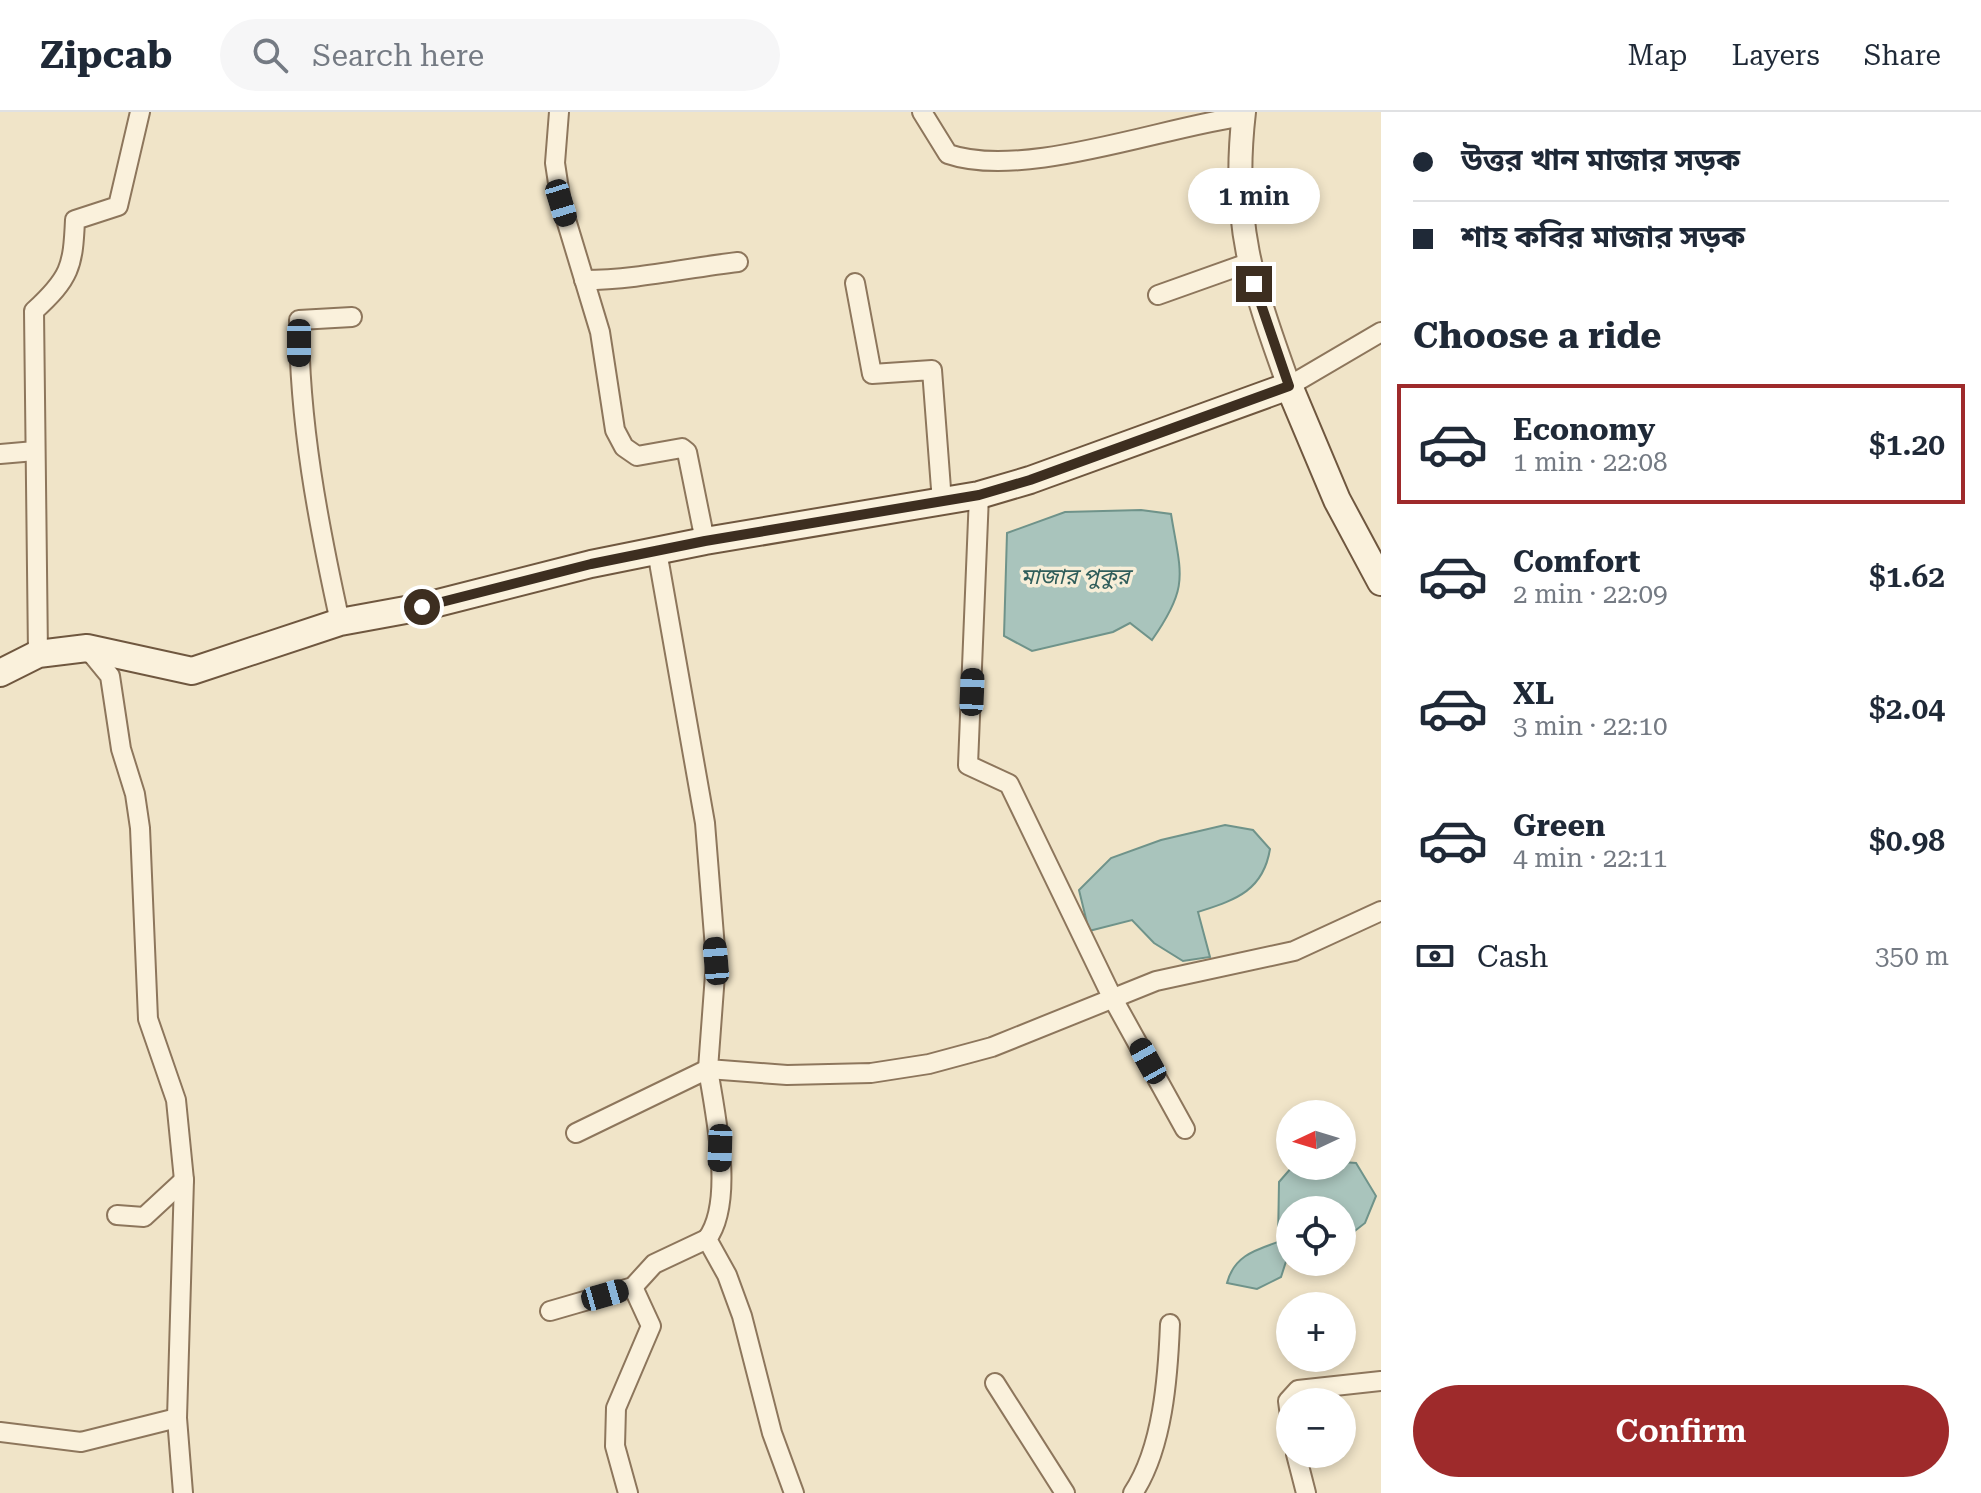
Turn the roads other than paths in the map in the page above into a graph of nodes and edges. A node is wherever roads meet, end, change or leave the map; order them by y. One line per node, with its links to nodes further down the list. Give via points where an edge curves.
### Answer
1 (140, 112): 13 (street, via 118,206 75,220 74,264 34,311)
2 (559, 112): 7 (street, via 559,190)
3 (922, 112): 4 (street, via 948,154 990,163 1118,143)
4 (1244, 114): 6 (street, via 1238,204)
5 (738, 262): 7 (street, via 633,280)
6 (1248, 263): 9 (street); 12 (street)
7 (584, 280): 17 (street, via 600,332 615,430 624,447 637,456 682,448 687,452)
8 (855, 283): 16 (street, via 872,374 932,370)
9 (1158, 295)
10 (352, 317): 20 (street, via 299,320 314,503)
11 (1381, 332): 12 (street)
12 (1289, 386): 15 (main road); 19 (main road, via 1337,500)
13 (35, 451): 14 (street); 22 (street)
14 (0, 454)
15 (979, 495): 16 (main road); 25 (street, via 968,765 1009,784)
16 (942, 502): 17 (main road)
17 (705, 541): 18 (main road)
18 (657, 551): 20 (main road); 26 (street, via 705,823 716,961)
19 (1381, 582)
20 (340, 622): 21 (main road, via 192,671)
21 (87, 648): 22 (main road); 29 (street, via 110,676 121,749 135,794 148,1019 176,1100)
22 (38, 654): 23 (main road)
23 (0, 673)
24 (1381, 911): 25 (street, via 1294,951 1156,981)
25 (1112, 997): 26 (street, via 992,1047 929,1064 843,1074); 27 (street)
26 (708, 1069): 28 (street); 31 (street, via 720,1148 719,1202)
27 (1185, 1129)
28 (576, 1133)
29 (184, 1180): 30 (street, via 144,1217); 38 (street)
30 (117, 1215)
31 (707, 1239): 32 (street, via 654,1264); 44 (street, via 742,1316 772,1433)
32 (633, 1287): 33 (street); 43 (street, via 651,1326 616,1408 615,1446)
33 (550, 1311)
34 (1170, 1324): 41 (street, via 1168,1386)
35 (1381, 1381): 37 (street)
36 (995, 1383): 45 (street)
37 (1316, 1388)
38 (177, 1418): 39 (street, via 81,1442); 42 (street)
39 (0, 1432)
40 (1300, 1468): 46 (street)
41 (1136, 1491)
42 (183, 1493)
43 (628, 1493)
44 (794, 1493)
45 (1065, 1493)
46 (1306, 1493)

